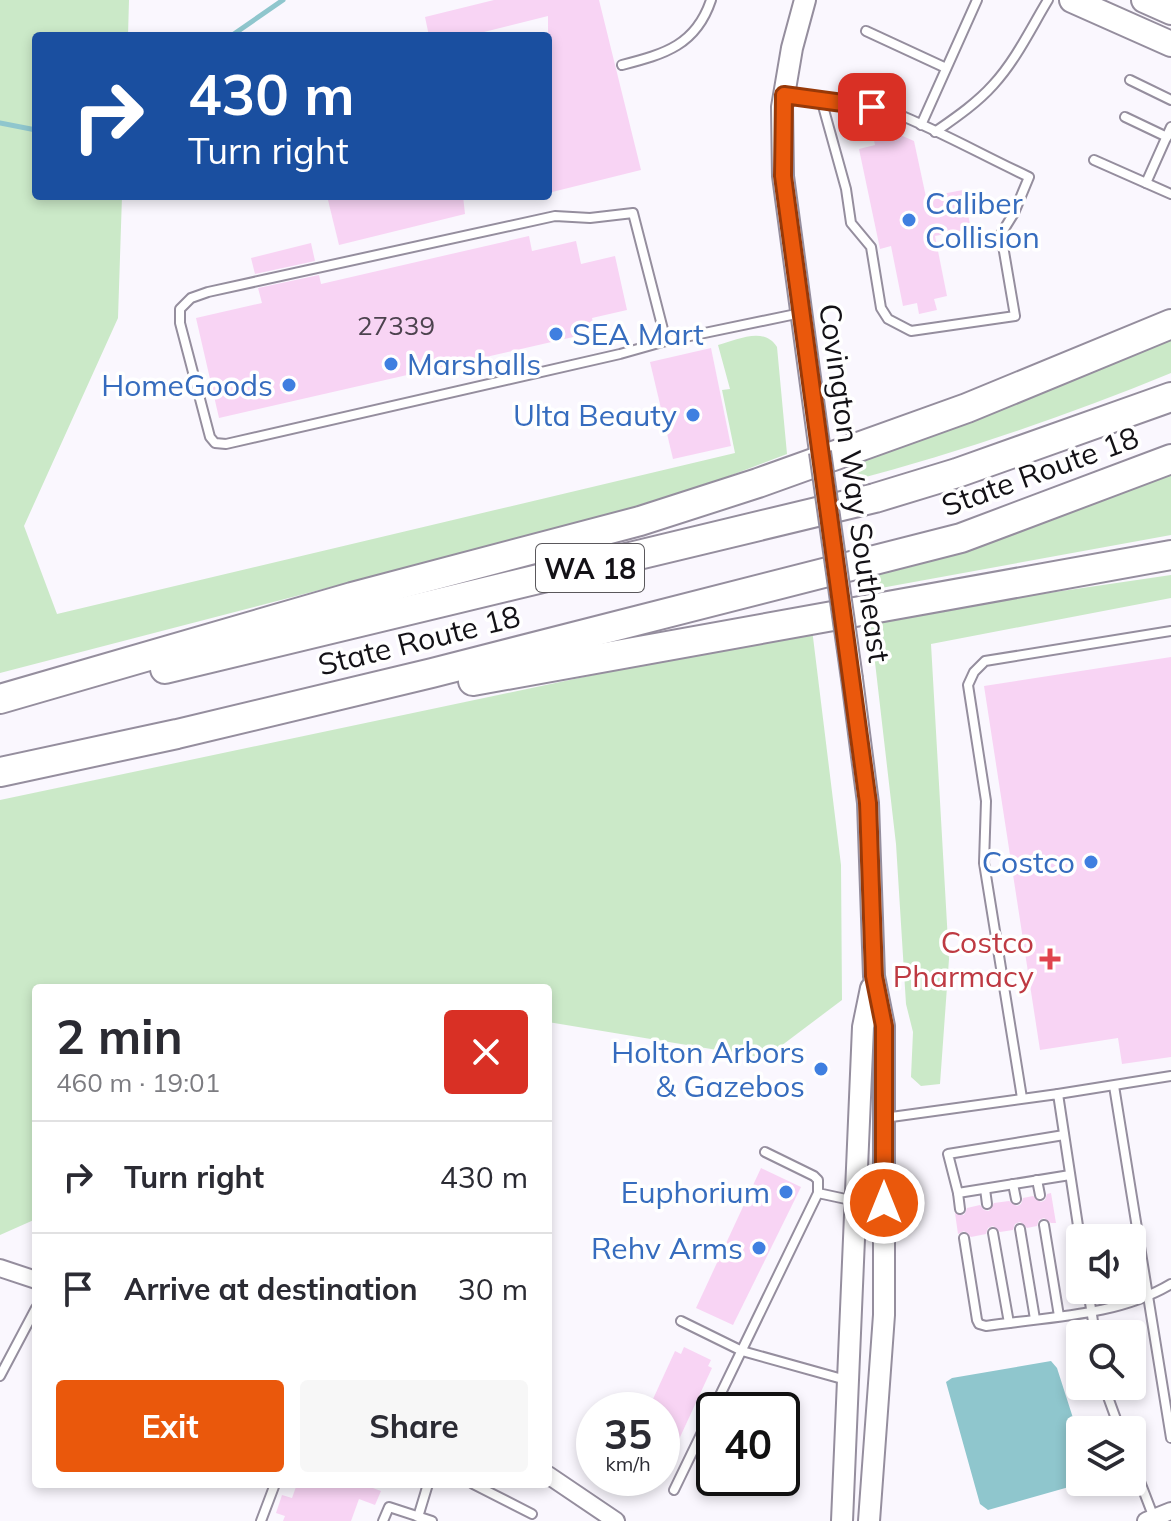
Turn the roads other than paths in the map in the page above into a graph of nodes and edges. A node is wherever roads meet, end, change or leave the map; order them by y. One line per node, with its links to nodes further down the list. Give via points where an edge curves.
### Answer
1 (711, 0): 10 (lane, via 705,17 681,43 663,54)
2 (977, 0): 11 (lane)
3 (1048, 0): 18 (lane, via 993,85)
4 (1072, 0): 9 (main road)
5 (1144, 0): 7 (main road)
6 (801, 1): 13 (street, Covington Way Southeast)
7 (1171, 12)
8 (866, 31): 11 (lane)
9 (1171, 44)
10 (622, 65)
11 (946, 68): 17 (lane)
12 (1130, 80): 15 (lane)
13 (784, 95): 14 (lane); 23 (street, Covington Way Southeast, via 783,176)
14 (821, 99): 17 (lane, via 893,112); 18 (lane, via 851,223 871,247 881,308 894,324 911,331 1015,316 1001,234 1029,177)
15 (1171, 100)
16 (1125, 117): 19 (lane)
17 (921, 125): 18 (lane)
18 (935, 132)
19 (1169, 132): 21 (lane)
20 (1094, 160): 21 (lane)
21 (1146, 183): 22 (lane)
22 (1171, 194)
23 (801, 313): 25 (lane); 33 (street, Covington Way Southeast, bridge, via 868,803)
24 (1171, 324): 30 (highway, via 967,408 640,521 352,597)
25 (666, 341): 25 (lane, via 226,444 210,437 180,309 208,292 555,216 633,213)
26 (1171, 397): 30 (highway, State Route 18 / WA 18, via 875,498 190,664)
27 (1171, 459): 31 (highway, State Route 18 / WA 18, via 961,538)
28 (1171, 555): 31 (highway)
29 (1171, 631): 37 (lane, via 985,661 968,685 986,801 984,863)
30 (0, 701)
31 (177, 734): 32 (highway, State Route 18 / WA 18)
32 (0, 772)
33 (874, 976): 38 (street, Covington Way Southeast, via 884,1026); 49 (street, Covington Way Southeast, via 863,1027)
34 (1171, 1076): 35 (lane)
35 (1114, 1086): 36 (lane); 60 (lane)
36 (1058, 1094): 37 (lane); 39 (lane)
37 (1022, 1098): 38 (lane)
38 (884, 1118): 63 (street, Covington Way Southeast)
39 (1064, 1135): 41 (lane); 46 (lane, via 948,1154)
40 (765, 1152): 45 (lane, via 814,1176)
41 (1070, 1175): 42 (lane); 52 (lane)
42 (1037, 1180): 43 (lane); 47 (lane)
43 (1013, 1184): 44 (lane); 48 (lane)
44 (985, 1189): 46 (lane); 50 (lane)
45 (818, 1193): 49 (lane); 70 (lane)
46 (958, 1193): 51 (lane)
47 (1040, 1195)
48 (1016, 1199)
49 (856, 1201): 63 (street, via 872,1205 873,1263); 72 (street, Covington Way Southeast)
50 (987, 1204)
51 (960, 1209)
52 (1078, 1224)
53 (1044, 1225): 65 (lane)
54 (1020, 1229): 66 (lane)
55 (993, 1233): 69 (lane)
56 (964, 1238): 69 (lane, via 979,1324)
57 (0, 1268): 58 (street)
58 (32, 1279)
59 (1171, 1284): 60 (lane)
60 (1148, 1297): 62 (lane); 73 (lane)
61 (1090, 1304): 62 (lane)
62 (1091, 1311): 65 (lane); 67 (lane)
63 (884, 1315): 89 (street, Covington Way Southeast)
64 (32, 1316): 71 (lane)
65 (1059, 1316): 66 (lane)
66 (1035, 1319): 69 (lane)
67 (1093, 1320)
68 (681, 1321): 70 (lane)
69 (1009, 1323)
70 (742, 1351): 72 (lane); 75 (lane)
71 (0, 1376)
72 (848, 1380): 88 (street, Covington Way Southeast)
73 (1171, 1438)
74 (552, 1478): 83 (street)
75 (680, 1478)
76 (273, 1488): 85 (lane)
77 (427, 1488): 82 (lane)
78 (481, 1488): 81 (lane)
79 (1143, 1496): 84 (lane)
80 (1171, 1511): 84 (street)
81 (532, 1514)
82 (418, 1517): 86 (lane, via 389,1507); 87 (lane)
83 (611, 1519)
84 (1150, 1520)
85 (261, 1521)
86 (383, 1521)
87 (432, 1521)
88 (842, 1521)
89 (869, 1521)

